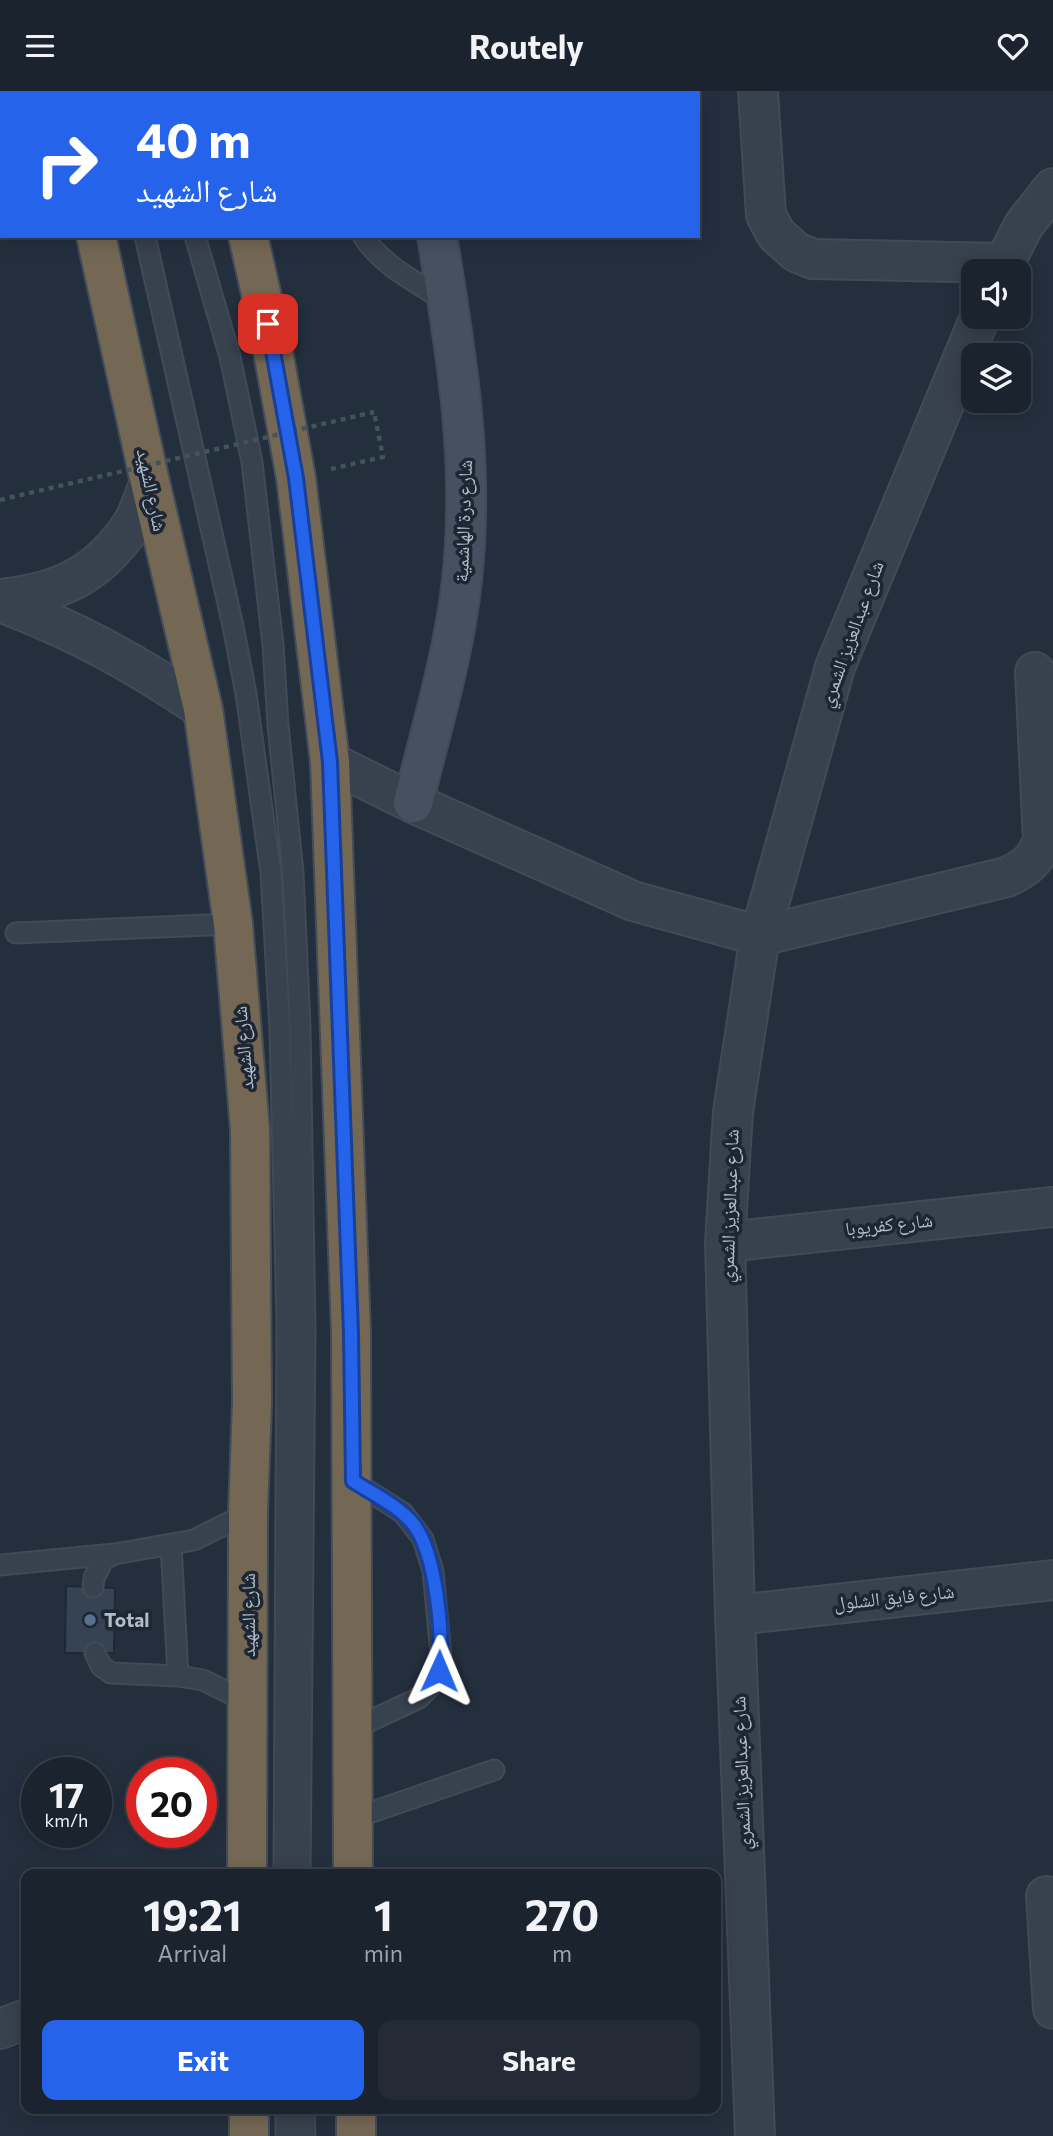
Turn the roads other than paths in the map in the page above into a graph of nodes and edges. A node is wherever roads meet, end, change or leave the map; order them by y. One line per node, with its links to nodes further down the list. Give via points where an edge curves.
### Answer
1 (758, 91): 10 (street, via 766,215 776,234 796,252 813,259)
2 (1053, 188): 9 (street)
3 (96, 238): 13 (highway, شارع الشهيد)
4 (145, 238): 39 (lane, via 233,626 271,873 287,1322)
5 (196, 238): 40 (lane, via 230,357 252,462 293,873 305,1331)
6 (248, 238): 17 (highway, via 296,478)
7 (364, 238): 11 (lane, via 387,262)
8 (438, 238): 11 (street, شارع درة الهاشمية)
9 (1005, 259)
10 (961, 265)
11 (448, 302): 18 (street, شارع درة الهاشمية, via 465,435 466,531 455,628)
12 (975, 329): 21 (street, شارع عبدالعزيز الشمري, via 835,667)
13 (150, 482): 14 (street, via 134,521 108,555 75,580 36,596); 16 (highway, شارع الشهيد)
14 (0, 601): 16 (street, via 103,646)
15 (1035, 672): 21 (street, via 1043,841 1035,859 1007,877)
16 (202, 709): 19 (highway, شارع الشهيد)
17 (330, 762): 18 (street); 24 (highway)
18 (413, 803): 21 (street, via 633,901)
19 (233, 925): 20 (lane); 25 (highway, شارع الشهيد, via 250,1130 253,1402)
20 (16, 933)
21 (760, 936): 23 (street, شارع عبدالعزيز الشمري, via 733,1112)
22 (1053, 1207): 23 (street, شارع كفريوبا)
23 (725, 1242): 31 (street, شارع عبدالعزيز الشمري)
24 (353, 1481): 35 (highway); 35 (lane, via 402,1513 423,1539 433,1571 441,1655 439,1671 419,1698)
25 (248, 1513): 26 (lane, via 194,1541); 34 (highway, شارع الشهيد)
26 (171, 1545): 27 (lane); 33 (lane)
27 (115, 1553): 28 (lane); 30 (lane, via 103,1560)
28 (0, 1565)
29 (1053, 1580): 31 (street, شارع فايق الشلول)
30 (93, 1587)
31 (735, 1615): 46 (street, شارع عبدالعزيز الشمري)
32 (95, 1653): 33 (lane, via 111,1673)
33 (178, 1676): 34 (lane, via 218,1685)
34 (247, 1702): 38 (highway, شارع الشهيد)
35 (353, 1728): 37 (highway)
36 (494, 1770): 37 (lane)
37 (352, 1819): 41 (highway)
38 (247, 1869)
39 (284, 1869)
40 (300, 1869)
41 (353, 1869)
42 (1046, 1896): 43 (street)
43 (1053, 2009)
44 (21, 2021): 45 (street)
45 (0, 2029)
46 (752, 2098): 55 (street, شارع عبدالعزيز الشمري); 56 (street)
47 (249, 2114): 51 (highway)
48 (286, 2114): 52 (lane)
49 (304, 2114): 53 (lane)
50 (356, 2114): 54 (highway)
51 (249, 2136)
52 (286, 2136)
53 (304, 2136)
54 (356, 2136)
55 (755, 2136)
56 (768, 2136)

